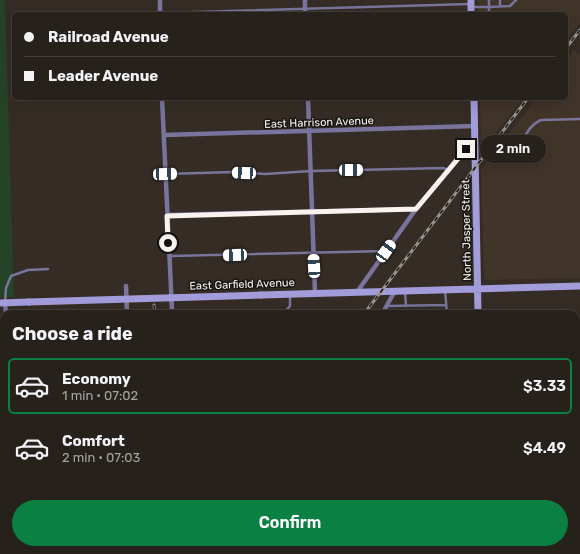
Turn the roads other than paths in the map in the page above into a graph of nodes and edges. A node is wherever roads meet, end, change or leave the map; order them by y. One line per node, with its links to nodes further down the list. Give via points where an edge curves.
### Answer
1 (160, 0): 10 (street)
2 (305, 0): 9 (street)
3 (489, 0): 8 (lane)
4 (500, 0): 7 (lane)
5 (516, 0): 7 (lane, via 510,6)
6 (471, 6): 8 (lane); 9 (lane)
7 (500, 6): 8 (lane)
8 (489, 7): 13 (lane)
9 (305, 8): 11 (lane); 12 (street)
10 (160, 12)
11 (189, 12)
12 (305, 12)
13 (489, 12)
14 (162, 100): 20 (street)
15 (308, 100): 19 (street)
16 (474, 100): 18 (street, North Jasper Street)
17 (580, 119): 22 (lane, via 535,122)
18 (475, 126): 19 (street, East Harrison Avenue); 21 (street, North Jasper Street)
19 (310, 131): 20 (street, East Harrison Avenue); 24 (street)
20 (164, 135): 25 (street)
21 (475, 139): 23 (street); 35 (street, North Jasper Street)
22 (521, 147)
23 (449, 170): 24 (lane, via 443,168); 26 (street)
24 (310, 171): 25 (lane, via 265,174); 27 (street)
25 (165, 174): 28 (street)
26 (416, 209): 27 (street); 29 (street)
27 (312, 212): 28 (street); 30 (street)
28 (167, 216): 31 (street)
29 (386, 251): 30 (lane); 39 (street)
30 (313, 252): 31 (lane); 40 (street)
31 (169, 256): 47 (street)
32 (48, 269): 42 (lane, via 28,270 11,276)
33 (126, 286): 46 (street)
34 (580, 286): 35 (street, East Garfield Avenue)
35 (478, 289): 36 (street, East Garfield Avenue); 51 (street, North Jasper Street)
36 (445, 290): 38 (street, East Garfield Avenue); 43 (lane)
37 (395, 291): 38 (street, East Garfield Avenue); 39 (street, East Garfield Avenue); 44 (street)
38 (405, 291): 45 (lane)
39 (357, 292): 40 (street, East Garfield Avenue)
40 (315, 293): 41 (street, East Garfield Avenue)
41 (290, 294): 42 (street, East Garfield Avenue, bridge); 48 (lane, via 290,306)
42 (3, 303)
43 (446, 305): 45 (lane); 50 (lane)
44 (387, 306): 45 (lane); 49 (street)
45 (406, 306)
46 (127, 310)
47 (172, 310)
48 (286, 310)
49 (384, 310)
50 (447, 310)
51 (478, 310)

